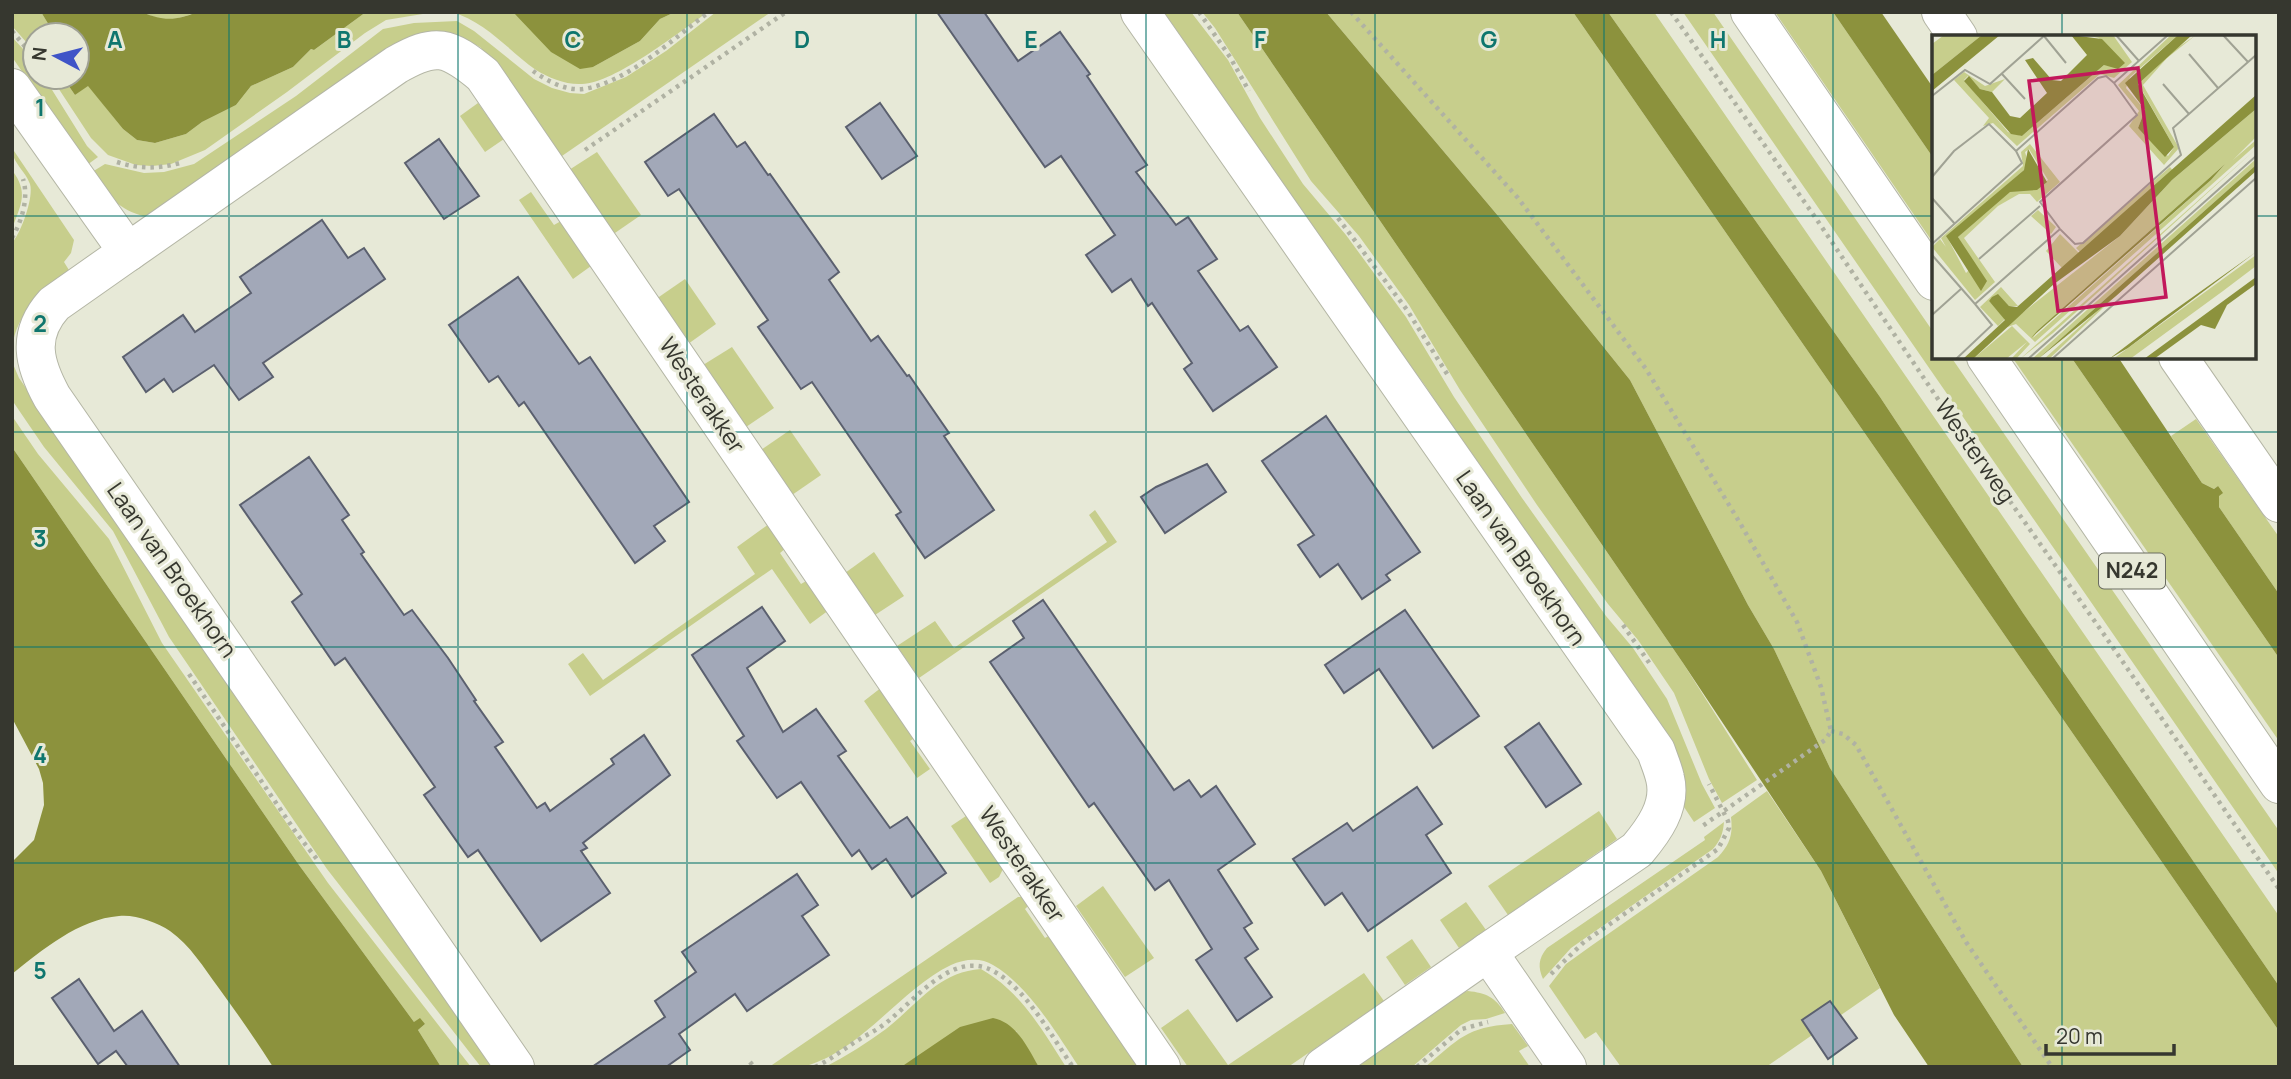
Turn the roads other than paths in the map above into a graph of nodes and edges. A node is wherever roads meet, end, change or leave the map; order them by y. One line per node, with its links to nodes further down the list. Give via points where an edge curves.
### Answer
1 (1140, 12): 12 (street, Laan van Broekhorn, via 1656,751 1667,782 1664,809 1653,831 1637,850)
2 (1750, 12): 7 (street)
3 (1941, 12): 4 (street)
4 (1957, 35)
5 (12, 88): 6 (street)
6 (128, 252): 13 (street, Laan van Broekhorn, via 44,315 36,334 41,377); 14 (street, Westerakker, via 396,65 419,52 441,49 465,60 483,75)
7 (1932, 278)
8 (1987, 359): 11 (street, N242)
9 (2179, 359): 10 (street)
10 (2279, 503)
11 (2279, 784)
12 (1488, 952): 15 (street); 16 (street)
13 (515, 1067)
14 (1161, 1067)
15 (1323, 1067)
16 (1567, 1067)

